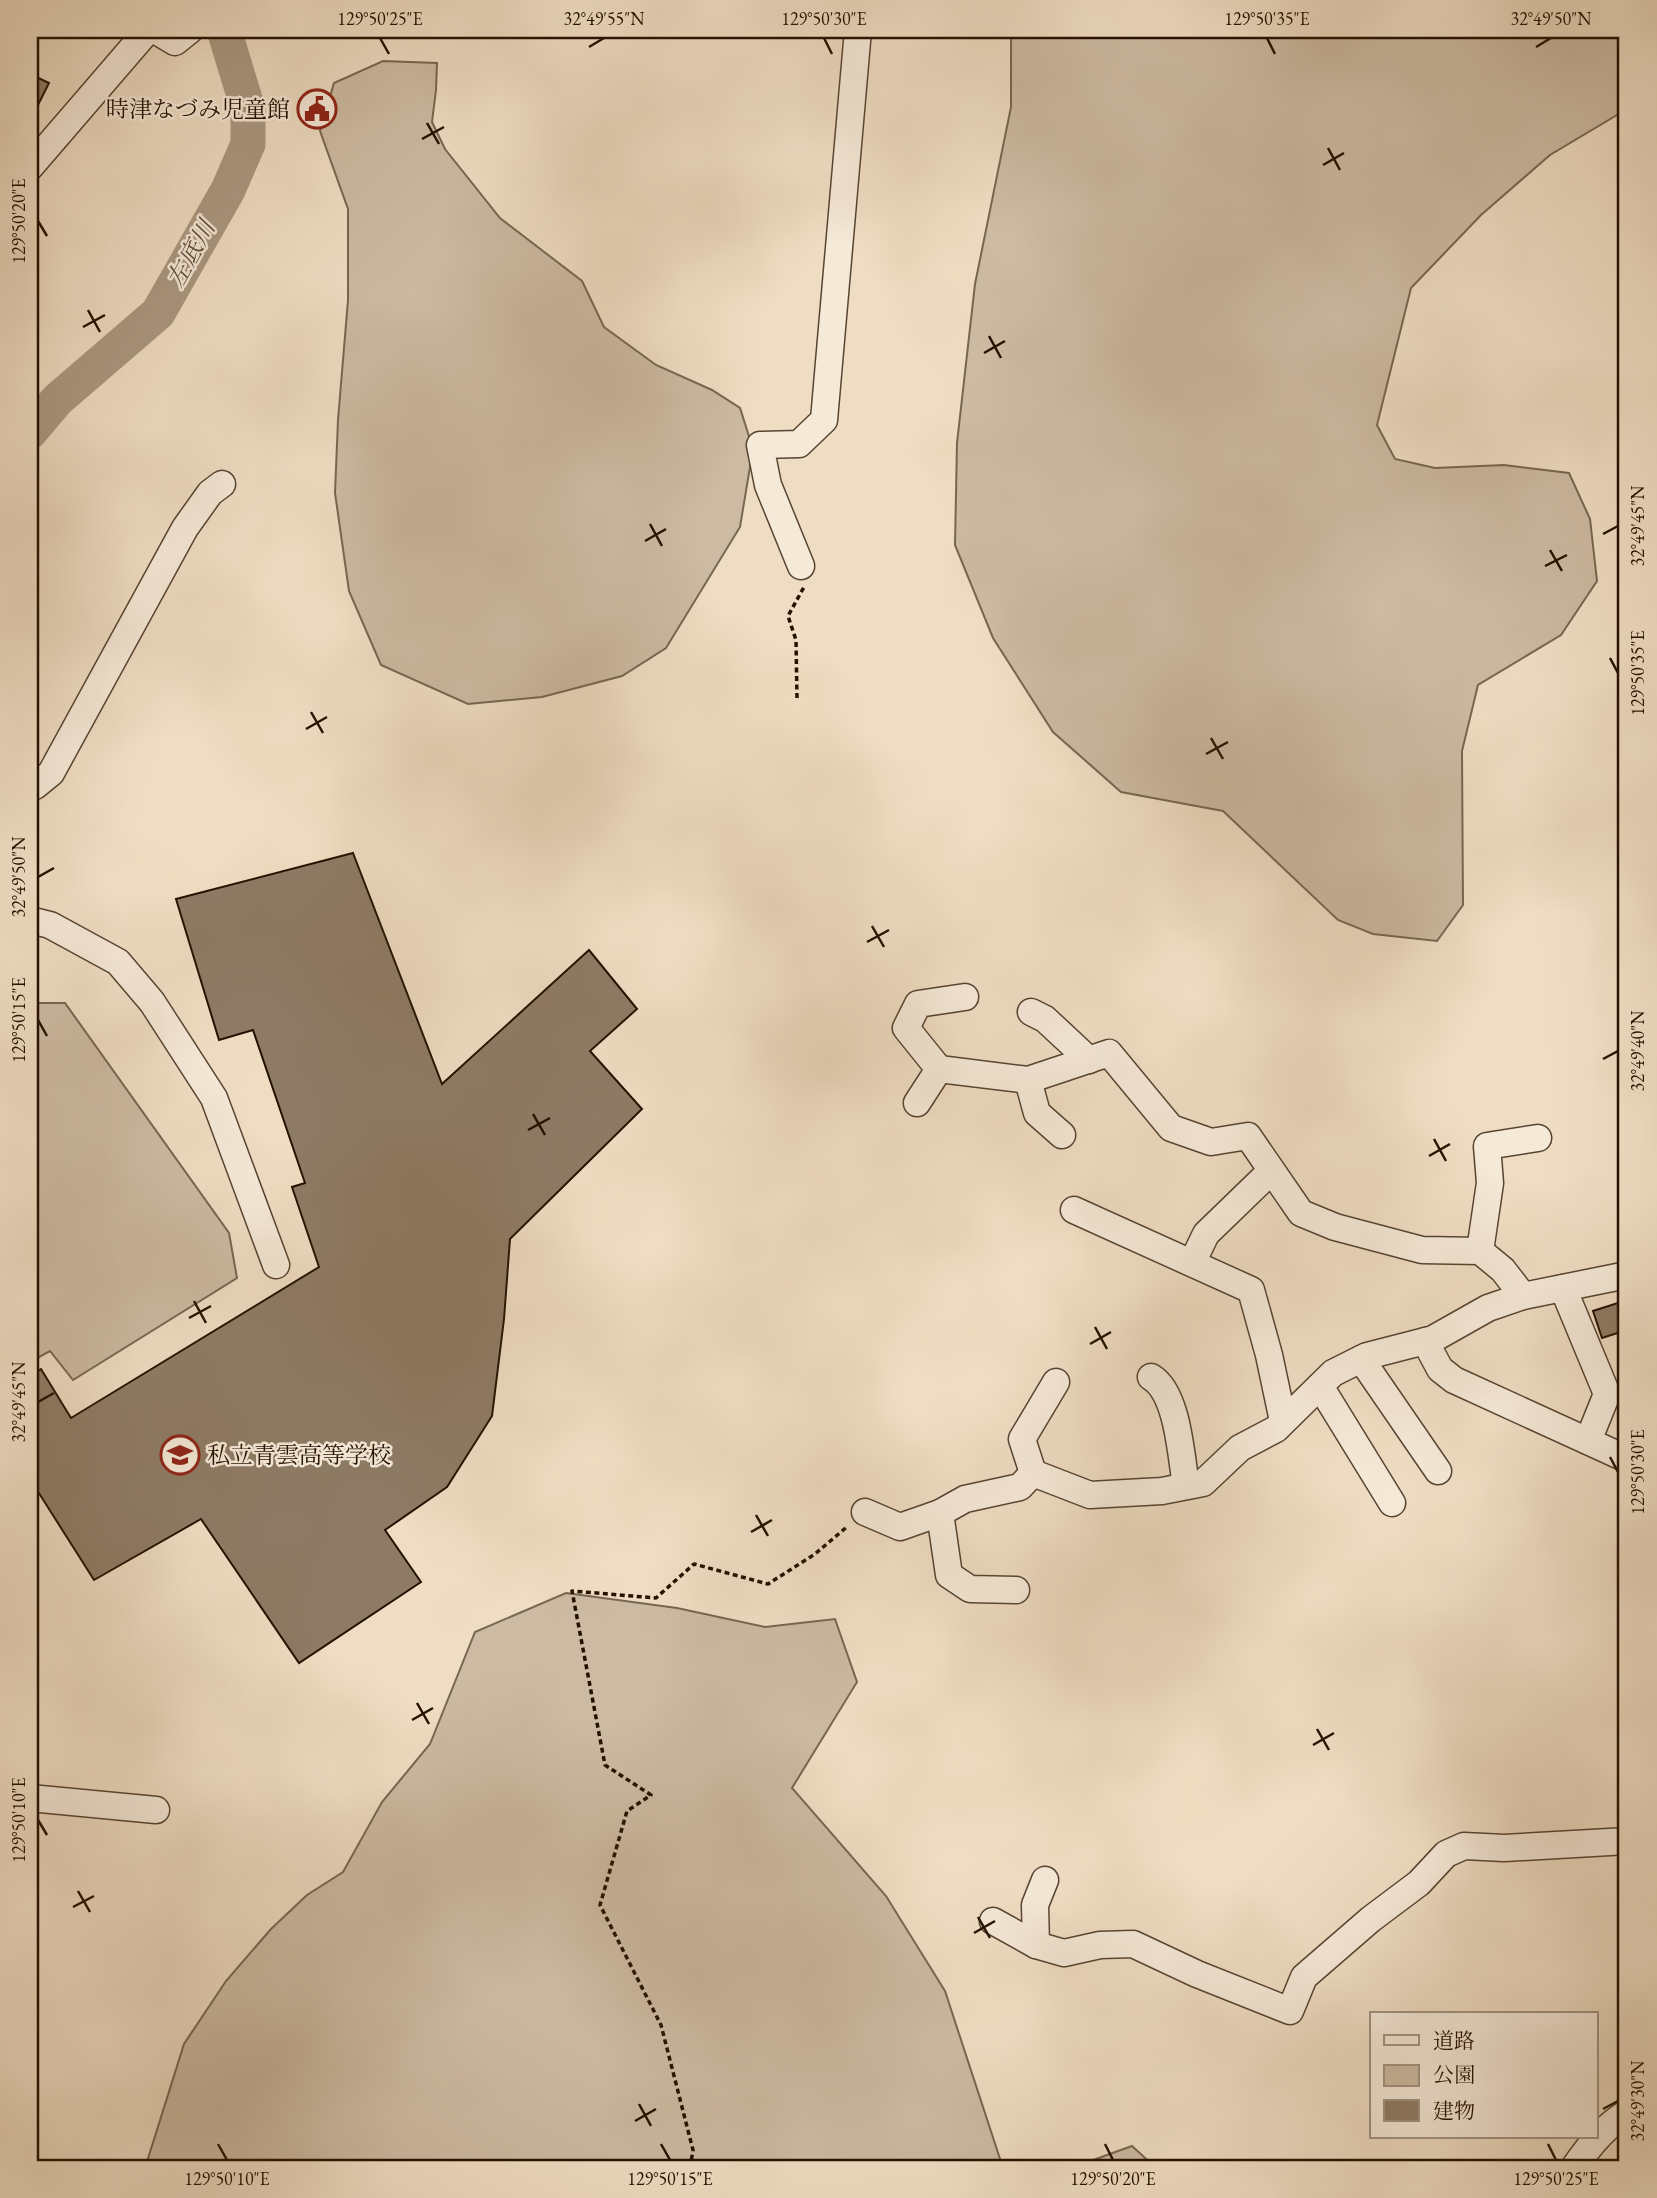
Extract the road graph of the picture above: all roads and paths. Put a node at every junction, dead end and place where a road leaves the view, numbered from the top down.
1 (148, 30) edge
2 (155, 30) edge
3 (190, 30) edge
4 (858, 30) edge
5 (30, 167) edge
6 (222, 484) dead end
7 (801, 566) joint
8 (797, 698) dead end
9 (30, 787) edge
10 (30, 920) edge
11 (965, 997) dead end
12 (1031, 1012) dead end
13 (1089, 1060) junction
14 (939, 1069) junction
15 (1028, 1080) junction
16 (917, 1103) dead end
17 (1062, 1135) dead end
18 (1538, 1138) dead end
19 (1270, 1172) junction
20 (1074, 1210) dead end
21 (1480, 1251) junction
22 (1192, 1263) junction
23 (276, 1265) dead end
24 (1627, 1275) edge
25 (1563, 1288) junction
26 (1523, 1296) junction
27 (1425, 1341) junction
28 (1362, 1359) junction
29 (1151, 1377) dead end
30 (1056, 1382) dead end
31 (1320, 1386) junction
32 (1283, 1421) junction
33 (1588, 1441) junction
34 (1627, 1459) edge
35 (1438, 1471) dead end
36 (1033, 1473) junction
37 (1186, 1486) junction
38 (1392, 1503) dead end
39 (865, 1511) joint
40 (940, 1513) junction
41 (1016, 1590) dead end
42 (30, 1798) edge
43 (156, 1810) dead end
44 (1627, 1841) edge
45 (1045, 1880) dead end
46 (993, 1921) dead end
47 (1037, 1945) junction
48 (1627, 2113) edge
49 (1598, 2138) edge
50 (1598, 2138) edge
51 (690, 2168) edge
52 (1574, 2168) edge

1 - 5 street
2 - 3 street
4 - 7 street
6 - 9 street
7 - 8 path
10 - 23 street
11 - 14 street
12 - 13 street
13 - 15 street
13 - 19 street
14 - 15 street
14 - 16 street
15 - 17 street
18 - 21 street
19 - 21 street
19 - 22 street
20 - 22 street
21 - 26 street
22 - 32 street
24 - 25 street
25 - 26 street
25 - 33 street
26 - 27 street
27 - 28 street
27 - 33 street
28 - 31 street
28 - 35 street
29 - 37 street
30 - 36 street
31 - 32 street
31 - 38 street
32 - 37 street
33 - 34 street
36 - 37 street
36 - 40 street
39 - 40 street
39 - 51 path
40 - 41 street
42 - 43 street
44 - 47 street
45 - 47 street
46 - 47 street
48 - 50 street
49 - 52 street

